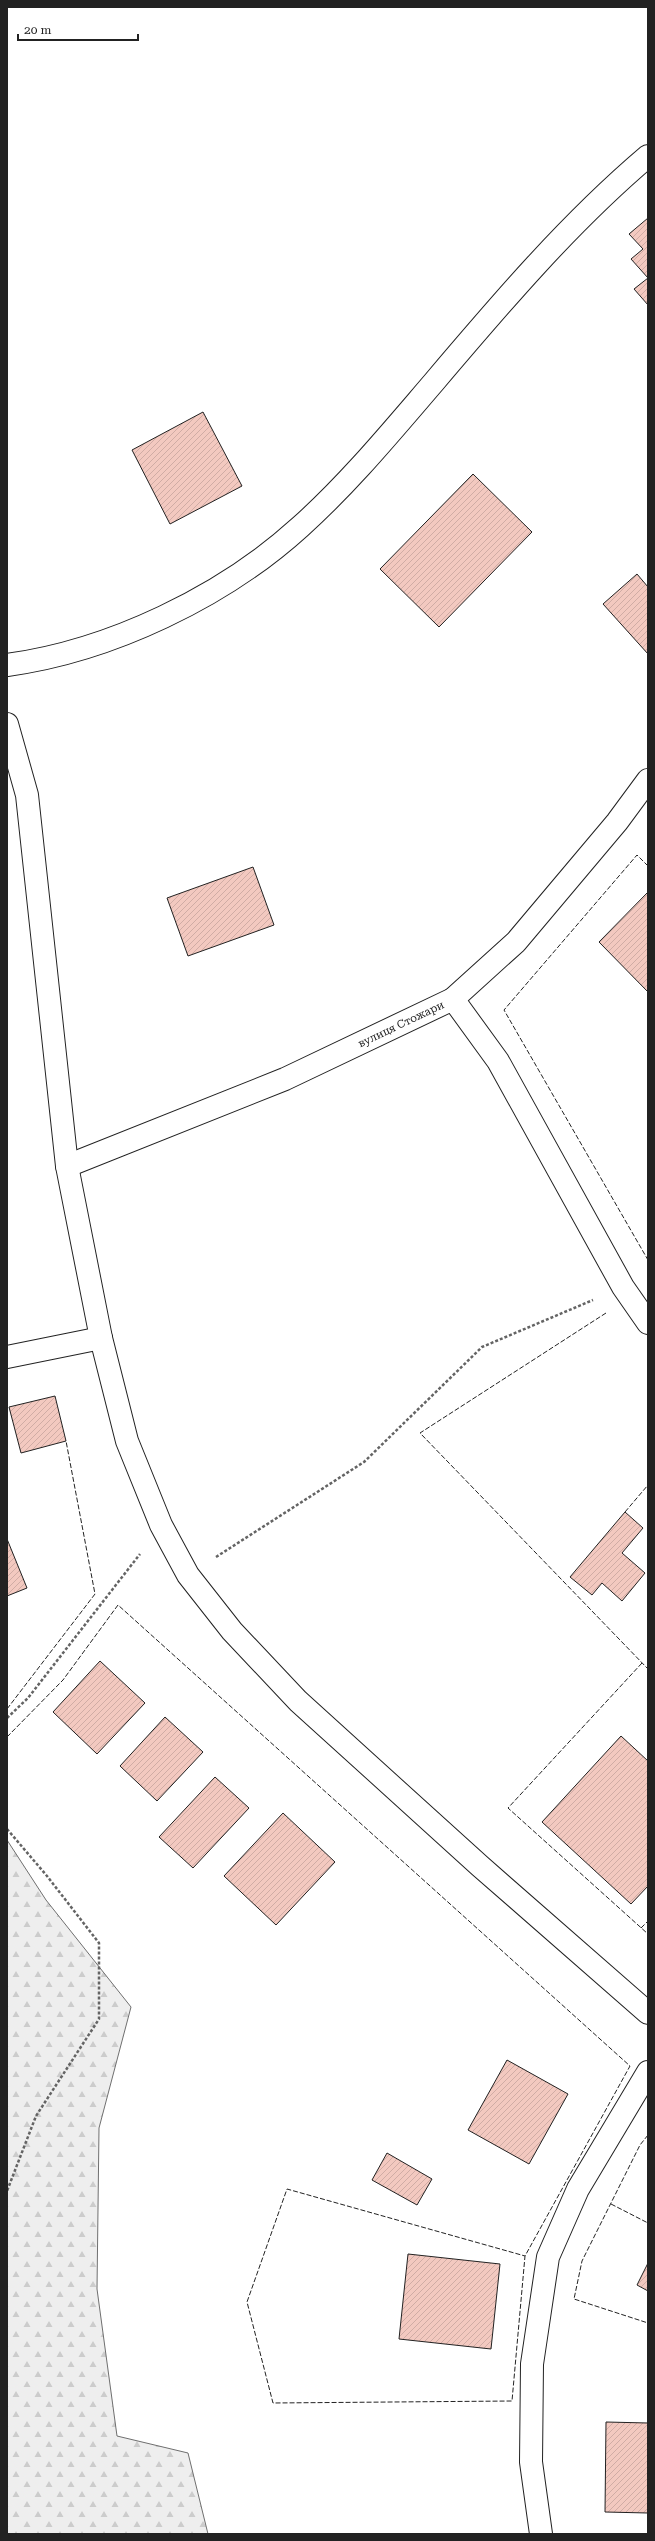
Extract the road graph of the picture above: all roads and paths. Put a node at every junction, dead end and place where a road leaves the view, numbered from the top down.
1 (648, 156) edge
2 (7, 665) edge
3 (7, 724) edge
4 (648, 780) edge
5 (452, 999) junction
6 (67, 1166) junction
7 (623, 1287) junction
8 (648, 1323) edge
9 (101, 1338) junction
10 (7, 1357) edge
11 (161, 1525) junction
12 (188, 1575) junction
13 (7, 1718) edge
14 (7, 1829) edge
15 (648, 2013) edge
16 (648, 2072) edge
17 (7, 2190) edge
18 (540, 2534) edge

1 - 2 street
3 - 6 street
4 - 5 street
5 - 6 street, вулиця Стожари
5 - 7 street, вулиця Стожари
6 - 9 street
7 - 8 street, вулиця Стожари
7 - 12 path
9 - 10 street
9 - 11 street
11 - 12 street
11 - 13 path
12 - 15 street
14 - 17 path
16 - 18 street

